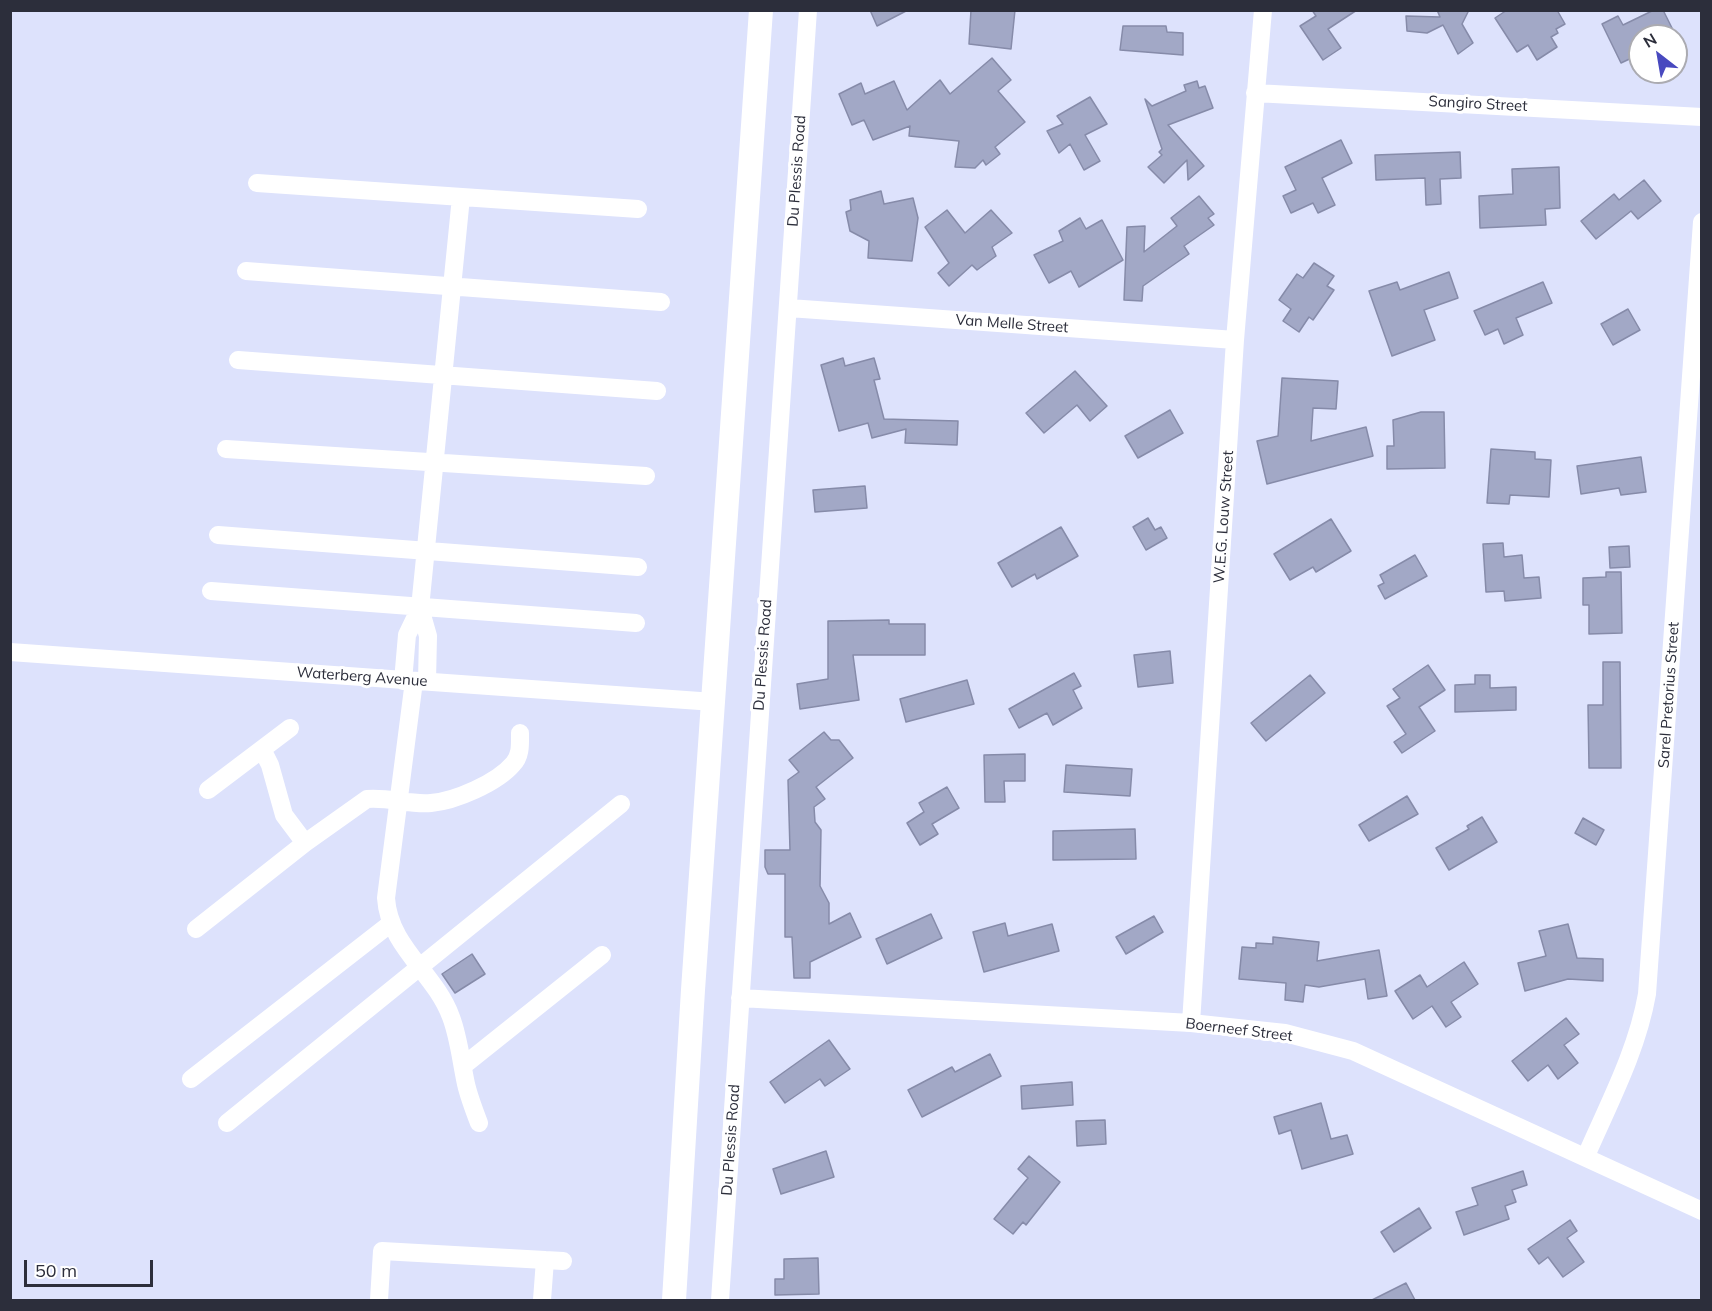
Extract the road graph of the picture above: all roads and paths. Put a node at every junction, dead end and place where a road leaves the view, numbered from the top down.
1 (761, 10) edge
2 (808, 10) edge
3 (1263, 10) edge
4 (1255, 93) junction
5 (1701, 117) edge
6 (257, 183) dead end
7 (461, 197) junction
8 (638, 210) dead end
9 (1701, 222) edge
10 (246, 271) dead end
11 (453, 286) junction
12 (661, 302) dead end
13 (789, 308) junction
14 (1235, 339) junction
15 (238, 360) dead end
16 (444, 376) junction
17 (657, 391) dead end
18 (226, 449) dead end
19 (435, 462) junction
20 (646, 476) dead end
21 (218, 535) dead end
22 (426, 550) junction
23 (638, 567) dead end
24 (211, 591) dead end
25 (420, 608) junction
26 (636, 623) dead end
27 (10, 652) edge
28 (415, 681) junction
29 (714, 702) junction
30 (290, 728) dead end
31 (520, 733) dead end
32 (262, 749) junction
33 (208, 790) dead end
34 (399, 800) junction
35 (621, 804) dead end
36 (305, 843) junction
37 (390, 924) junction
38 (196, 929) dead end
39 (602, 955) dead end
40 (421, 968) junction
41 (740, 998) junction
42 (1191, 1023) junction
43 (463, 1066) junction
44 (191, 1079) dead end
45 (227, 1123) dead end
46 (478, 1123) dead end
47 (1586, 1156) junction
48 (1701, 1211) edge
49 (379, 1300) edge
50 (542, 1300) edge
51 (674, 1300) edge
52 (720, 1300) edge

1 - 29 street
2 - 13 street, Du Plessis Road
3 - 4 street, W.E.G. Louw Street
4 - 5 street, Sangiro Street
4 - 14 street, W.E.G. Louw Street
6 - 7 street
7 - 8 street
7 - 11 street
9 - 47 street, Sarel Pretorius Street
10 - 11 street
11 - 12 street
11 - 16 street
13 - 14 street, Van Melle Street
13 - 41 street, Du Plessis Road
14 - 42 street, W.E.G. Louw Street
15 - 16 street
16 - 17 street
16 - 19 street
18 - 19 street
19 - 20 street
19 - 22 street
21 - 22 street
22 - 23 street
22 - 25 street
24 - 25 street
25 - 26 street
25 - 28 street
27 - 28 street, Waterberg Avenue
28 - 29 street, Waterberg Avenue
28 - 34 street
29 - 51 street
30 - 32 street
31 - 34 street
32 - 33 street
32 - 36 street
34 - 36 street
34 - 37 street
35 - 40 street
36 - 38 street
37 - 40 street
37 - 44 street
39 - 43 street
40 - 43 street
40 - 45 street
41 - 42 street, Boerneef Street
41 - 52 street, Du Plessis Road
42 - 47 street, Boerneef Street
43 - 46 street
47 - 48 street, Boerneef Street
49 - 50 street

